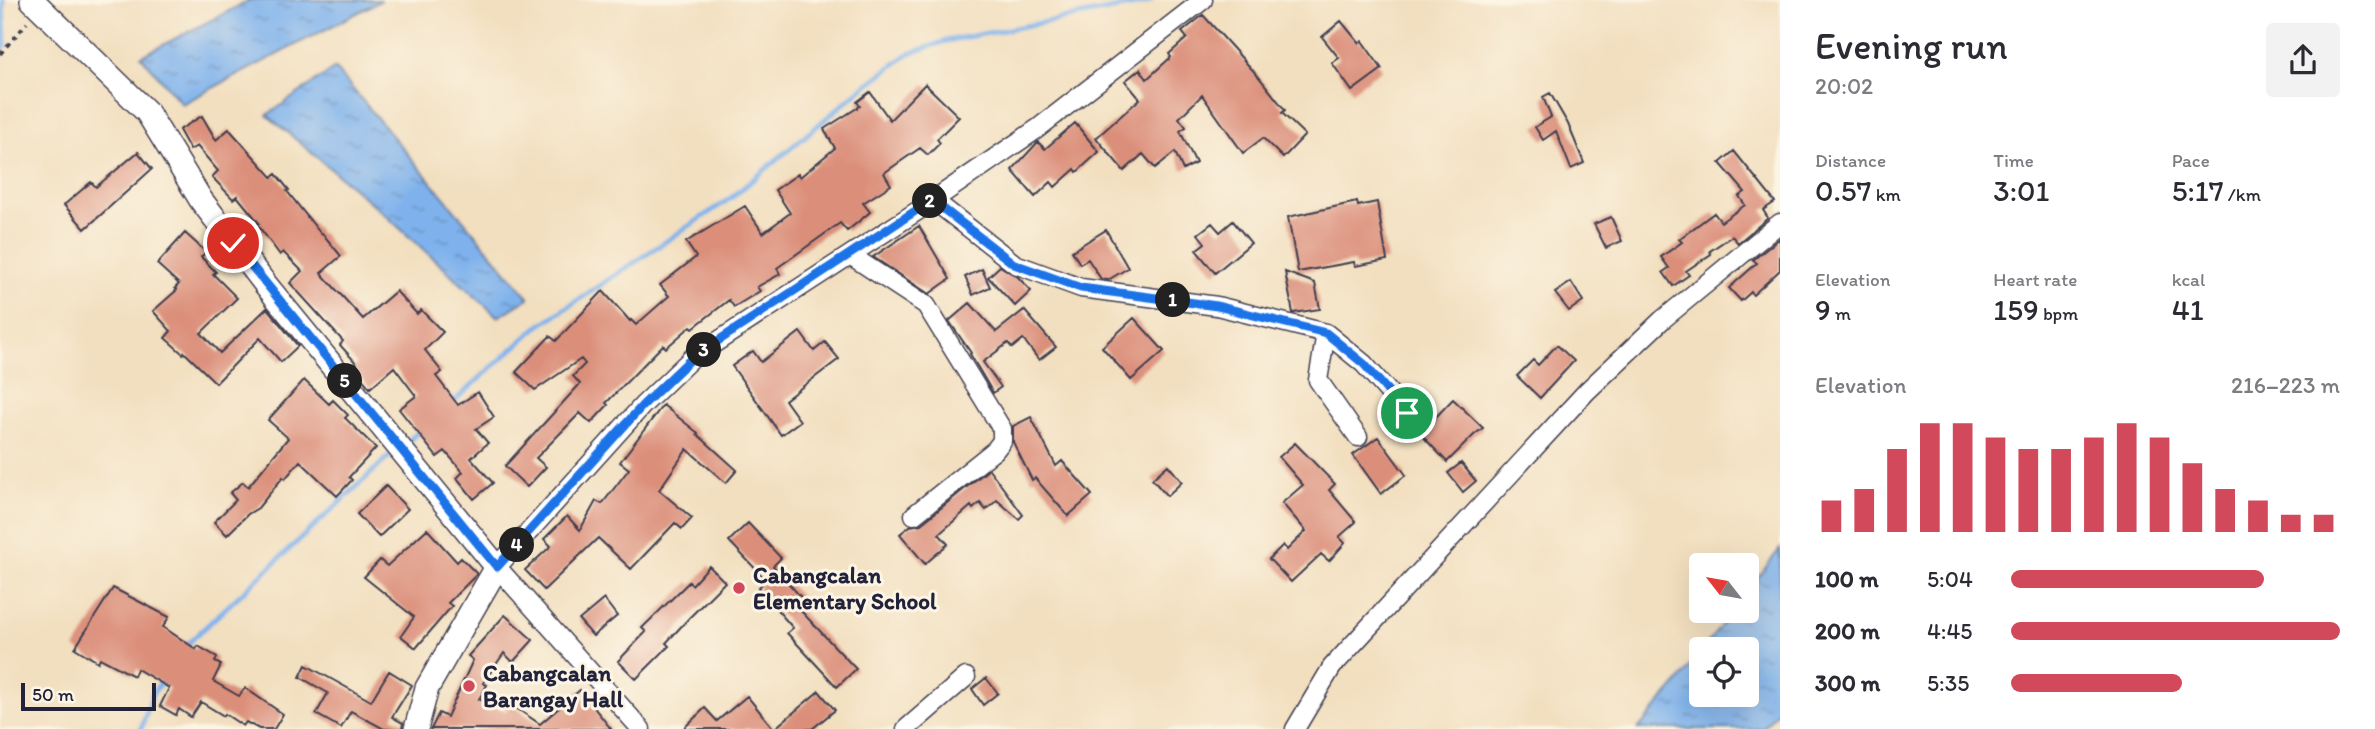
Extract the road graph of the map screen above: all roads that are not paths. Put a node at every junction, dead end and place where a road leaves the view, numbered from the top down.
1 (1203, 0) edge
2 (36, 4) edge
3 (932, 200) junction
4 (1780, 223) edge
5 (850, 255) junction
6 (1326, 333) junction
7 (1407, 413) dead end
8 (1358, 437) dead end
9 (914, 515) dead end
10 (497, 567) junction
11 (967, 677) dead end
12 (416, 729) edge
13 (641, 729) edge
14 (906, 729) edge
15 (1295, 729) edge

1 - 3 street
2 - 10 street
3 - 5 street
3 - 6 street
4 - 15 street
5 - 9 street
5 - 10 street
6 - 7 street
6 - 8 street
10 - 12 street
10 - 13 street
11 - 14 street

